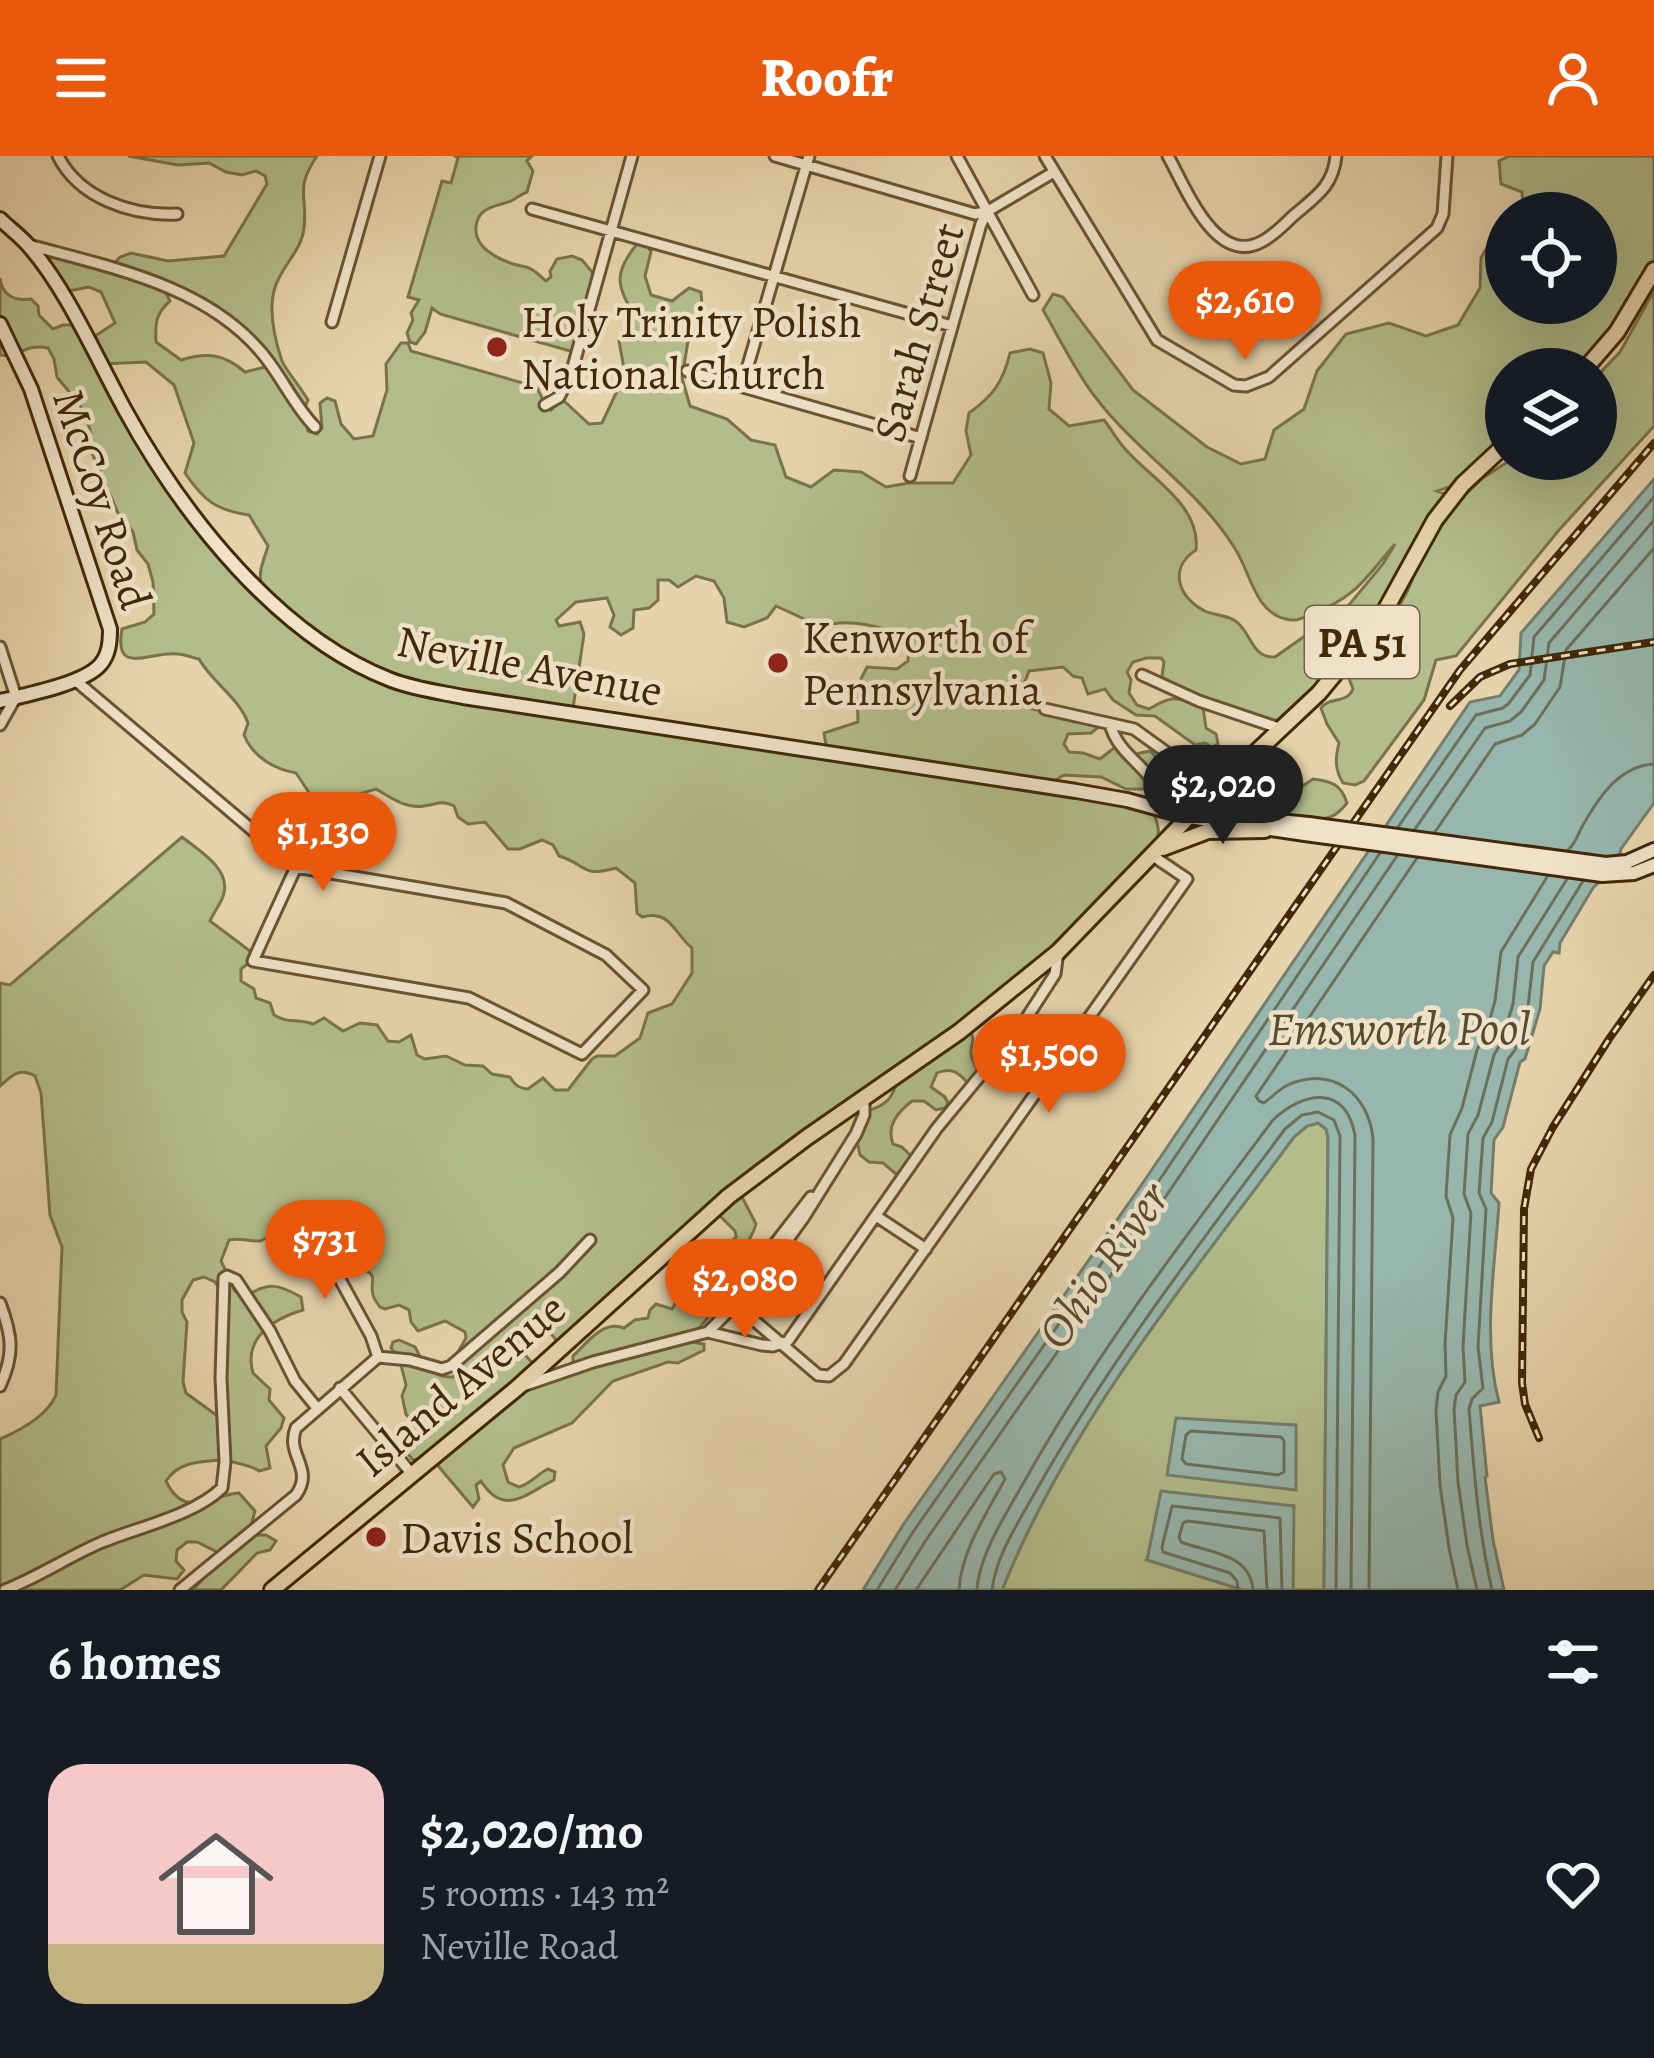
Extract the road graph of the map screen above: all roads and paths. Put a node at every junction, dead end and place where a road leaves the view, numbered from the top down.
1 (58, 156) edge
2 (380, 156) edge
3 (632, 156) edge
4 (775, 156) edge
5 (957, 156) edge
6 (1046, 156) edge
7 (1168, 156) edge
8 (1336, 156) edge
9 (1447, 156) edge
10 (808, 161) edge
11 (1054, 172) junction
12 (532, 209) dead end
13 (988, 211) junction
14 (177, 214) dead end
15 (0, 220) edge
16 (610, 230) junction
17 (28, 245) junction
18 (1654, 270) edge
19 (774, 276) junction
20 (1033, 295) dead end
21 (332, 322) dead end
22 (0, 324) edge
23 (952, 326) junction
24 (1603, 348) edge
25 (687, 370) dead end
26 (742, 386) junction
27 (545, 405) dead end
28 (315, 427) dead end
29 (920, 438) junction
30 (1485, 464) edge
31 (910, 476) dead end
32 (0, 646) edge
33 (1142, 675) dead end
34 (75, 680) junction
35 (16, 697) junction
36 (0, 701) edge
37 (1045, 709) dead end
38 (1110, 724) junction
39 (0, 725) edge
40 (1282, 730) junction
41 (1237, 769) junction
42 (1202, 778) dead end
43 (1161, 809) junction
44 (1190, 817) junction
45 (318, 820) dead end
46 (1262, 824) junction
47 (1654, 850) edge
48 (1156, 853) junction
49 (1654, 865) edge
50 (296, 867) junction
51 (1604, 870) junction
52 (1058, 952) junction
53 (864, 1098) junction
54 (823, 1185) junction
55 (876, 1216) junction
56 (313, 1230) dead end
57 (590, 1240) dead end
58 (926, 1250) junction
59 (753, 1272) dead end
60 (0, 1303) edge
61 (735, 1304) junction
62 (709, 1332) junction
63 (784, 1343) junction
64 (378, 1357) junction
65 (0, 1386) edge
66 (340, 1388) junction
67 (518, 1388) junction
68 (317, 1408) junction
69 (411, 1473) junction
70 (5, 1590) edge
71 (180, 1590) edge
72 (272, 1590) edge

1 - 14 street
2 - 21 street
3 - 16 street
4 - 10 street
5 - 13 street
6 - 11 street
7 - 8 street
9 - 11 street
10 - 13 street
10 - 19 street
11 - 13 street, Sarah Street
12 - 16 street
13 - 20 street
13 - 23 street, Sarah Street
15 - 17 street, Neville Avenue
16 - 19 street
16 - 27 street
17 - 28 street
17 - 43 street, Neville Avenue
18 - 24 main road
19 - 23 street
19 - 26 street
22 - 34 street, McCoy Road
23 - 29 street, Sarah Street
25 - 26 street
26 - 29 street
29 - 31 street, Sarah Street
30 - 40 main road, PA 51
32 - 35 street
33 - 40 street
34 - 35 street
34 - 50 street
35 - 36 street
35 - 39 street
37 - 38 street
38 - 42 street
38 - 43 street
40 - 41 main road, PA 51
41 - 44 main road, PA 51
41 - 46 main road
43 - 44 street, Neville Avenue
44 - 46 street, Neville Avenue
44 - 48 main road, Island Avenue / PA 51
45 - 50 street
46 - 48 main road
46 - 51 street, Neville Avenue, bridge
47 - 51 street
48 - 52 main road, Island Avenue / PA 51
48 - 58 street
49 - 51 street
50 - 50 street
52 - 53 main road, Island Avenue / PA 51
52 - 55 street
53 - 54 street
53 - 67 main road, Island Avenue / PA 51
54 - 59 street
54 - 61 street
55 - 58 street
55 - 63 street
56 - 64 street
57 - 64 street
58 - 63 street
60 - 65 street
61 - 62 street
61 - 63 street
62 - 63 street
62 - 67 street
64 - 66 street
66 - 68 street
66 - 69 street
67 - 69 main road, Island Avenue / PA 51
68 - 70 street
68 - 71 street
69 - 72 main road, Island Avenue / PA 51

